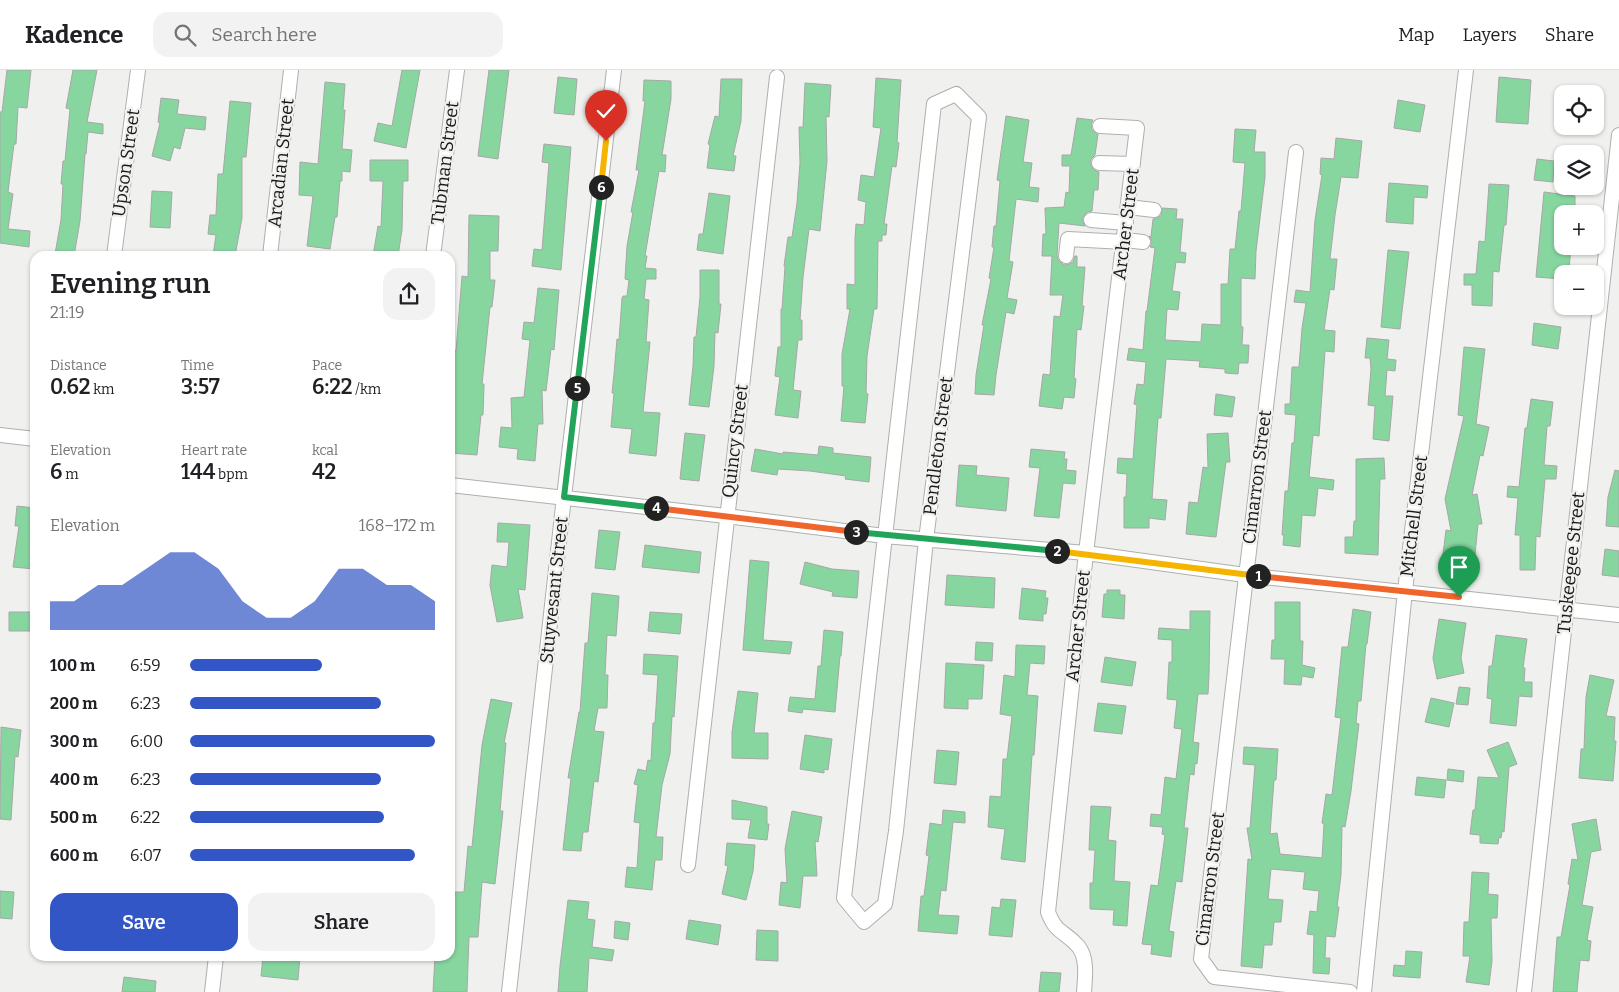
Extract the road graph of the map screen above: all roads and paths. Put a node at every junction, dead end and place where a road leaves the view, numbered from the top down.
1 (138, 70) edge
2 (291, 70) edge
3 (457, 70) edge
4 (614, 70) edge
5 (1466, 70) edge
6 (777, 77) dead end
7 (1100, 126) dead end
8 (1619, 135) edge
9 (1296, 152) dead end
10 (1099, 163) dead end
11 (1133, 164) junction
12 (1128, 207) junction
13 (1154, 210) dead end
14 (1091, 220) dead end
15 (1126, 223) junction
16 (1124, 241) junction
17 (1143, 242) dead end
18 (115, 251) edge
19 (271, 251) edge
20 (434, 251) edge
21 (1066, 256) dead end
22 (0, 436) edge
23 (30, 439) edge
24 (455, 486) edge
25 (564, 497) junction
26 (726, 516) junction
27 (884, 536) junction
28 (926, 540) junction
29 (1086, 553) junction
30 (1245, 575) junction
31 (1405, 591) junction
32 (1565, 609) junction
33 (1619, 615) edge
34 (688, 865) dead end
35 (215, 961) edge
36 (212, 992) edge
37 (509, 992) edge
38 (1084, 992) edge
39 (1350, 992) edge
40 (1364, 992) edge
41 (1524, 992) edge

1 - 18 street, Upson Street
2 - 19 street, Arcadian Street
3 - 20 street, Tubman Street
4 - 25 street, Stuyvesant Street
5 - 31 street, Mitchell Street
6 - 26 street, Quincy Street
7 - 11 street, Archer Street
8 - 32 street, Tuskeegee Street
9 - 30 street, Cimarron Street
10 - 11 street
11 - 12 street, Archer Street
12 - 13 street
12 - 15 street, Archer Street
14 - 15 street
15 - 16 street, Archer Street
16 - 17 street
16 - 21 street
16 - 29 street, Archer Street
22 - 23 street
24 - 25 street
25 - 26 street
25 - 37 street, Stuyvesant Street
26 - 27 street
26 - 34 street, Quincy Street
27 - 28 street
27 - 28 street, Pendleton Street
27 - 28 street, Pendleton Street
28 - 29 street
29 - 30 street
29 - 38 street, Archer Street
30 - 31 street
30 - 39 street, Cimarron Street
31 - 32 street
31 - 40 street, Mitchell Street
32 - 33 street
32 - 41 street, Tuskeegee Street
35 - 36 street

